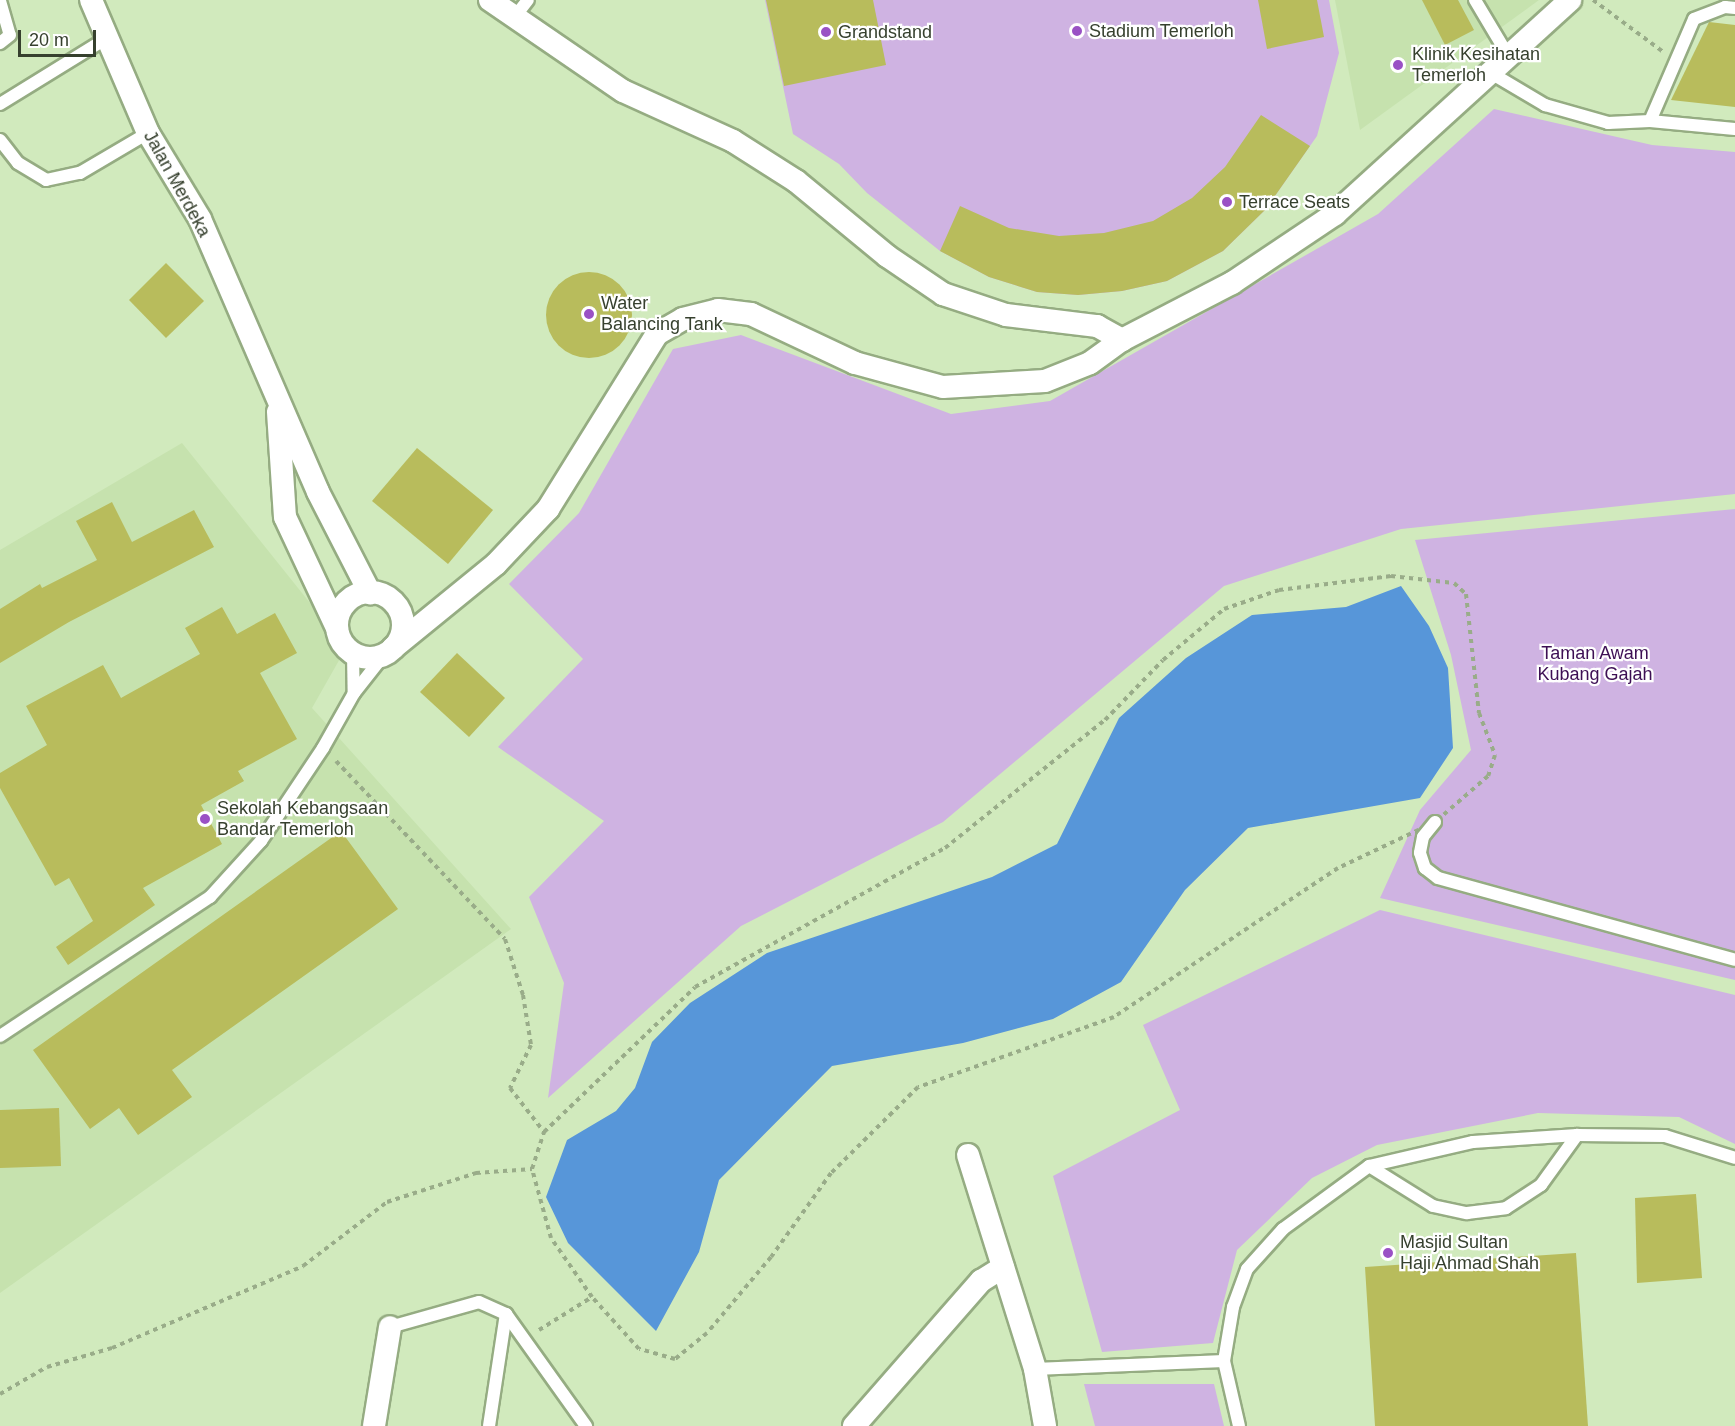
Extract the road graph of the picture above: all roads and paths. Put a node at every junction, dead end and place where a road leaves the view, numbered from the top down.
1 (91, 0) edge
2 (490, 0) edge
3 (528, 0) edge
4 (1475, 0) edge
5 (1570, 0) edge
6 (1593, 0) edge
7 (0, 1) edge
8 (1725, 5) edge
9 (513, 19) junction
10 (107, 38) junction
11 (0, 43) edge
12 (1678, 56) junction
13 (1509, 57) junction
14 (1491, 73) junction
15 (0, 104) edge
16 (1650, 121) junction
17 (1735, 129) edge
18 (148, 133) junction
19 (0, 140) edge
20 (1122, 340) junction
21 (277, 401) junction
22 (370, 593) junction
23 (448, 601) junction
24 (398, 608) junction
25 (337, 628) junction
26 (389, 651) junction
27 (353, 654) junction
28 (354, 693) junction
29 (324, 748) junction
30 (1435, 822) junction
31 (1735, 960) edge
32 (0, 1036) edge
33 (544, 1132) junction
34 (1577, 1135) junction
35 (968, 1155) dead end
36 (1735, 1158) edge
37 (1369, 1166) junction
38 (532, 1169) junction
39 (1003, 1267) junction
40 (592, 1297) junction
41 (506, 1314) junction
42 (390, 1327) joint
43 (522, 1340) junction
44 (1224, 1361) junction
45 (1035, 1370) junction
46 (0, 1394) edge
47 (374, 1426) edge
48 (489, 1426) edge
49 (586, 1426) edge
50 (854, 1426) edge
51 (1046, 1426) edge
52 (1239, 1426) edge

1 - 10 street, Jalan Merdeka
2 - 9 street
3 - 9 lane
4 - 13 lane
5 - 13 street
6 - 12 path
7 - 11 lane
8 - 12 lane
9 - 20 street
10 - 15 lane
10 - 18 street, Jalan Merdeka
12 - 16 lane
13 - 14 street
14 - 16 lane
14 - 20 street
16 - 17 lane
18 - 19 lane
18 - 21 street, Jalan Merdeka
20 - 23 street
21 - 22 street, Jalan Merdeka
21 - 25 street, Jalan Merdeka
22 - 24 street
22 - 25 street
23 - 24 street
23 - 26 street
24 - 26 street
25 - 27 street
26 - 27 street
26 - 28 lane
27 - 28 lane
28 - 29 lane
29 - 32 lane
29 - 33 path
30 - 31 lane
30 - 33 path
30 - 40 path
33 - 38 path
34 - 36 lane
34 - 37 lane
34 - 37 lane
35 - 39 street
37 - 44 lane
38 - 40 path
38 - 46 path
39 - 45 street
39 - 50 street
40 - 43 path
41 - 42 lane
41 - 43 lane
41 - 48 lane
42 - 47 street
43 - 49 lane
44 - 45 lane
44 - 52 lane
45 - 51 street

